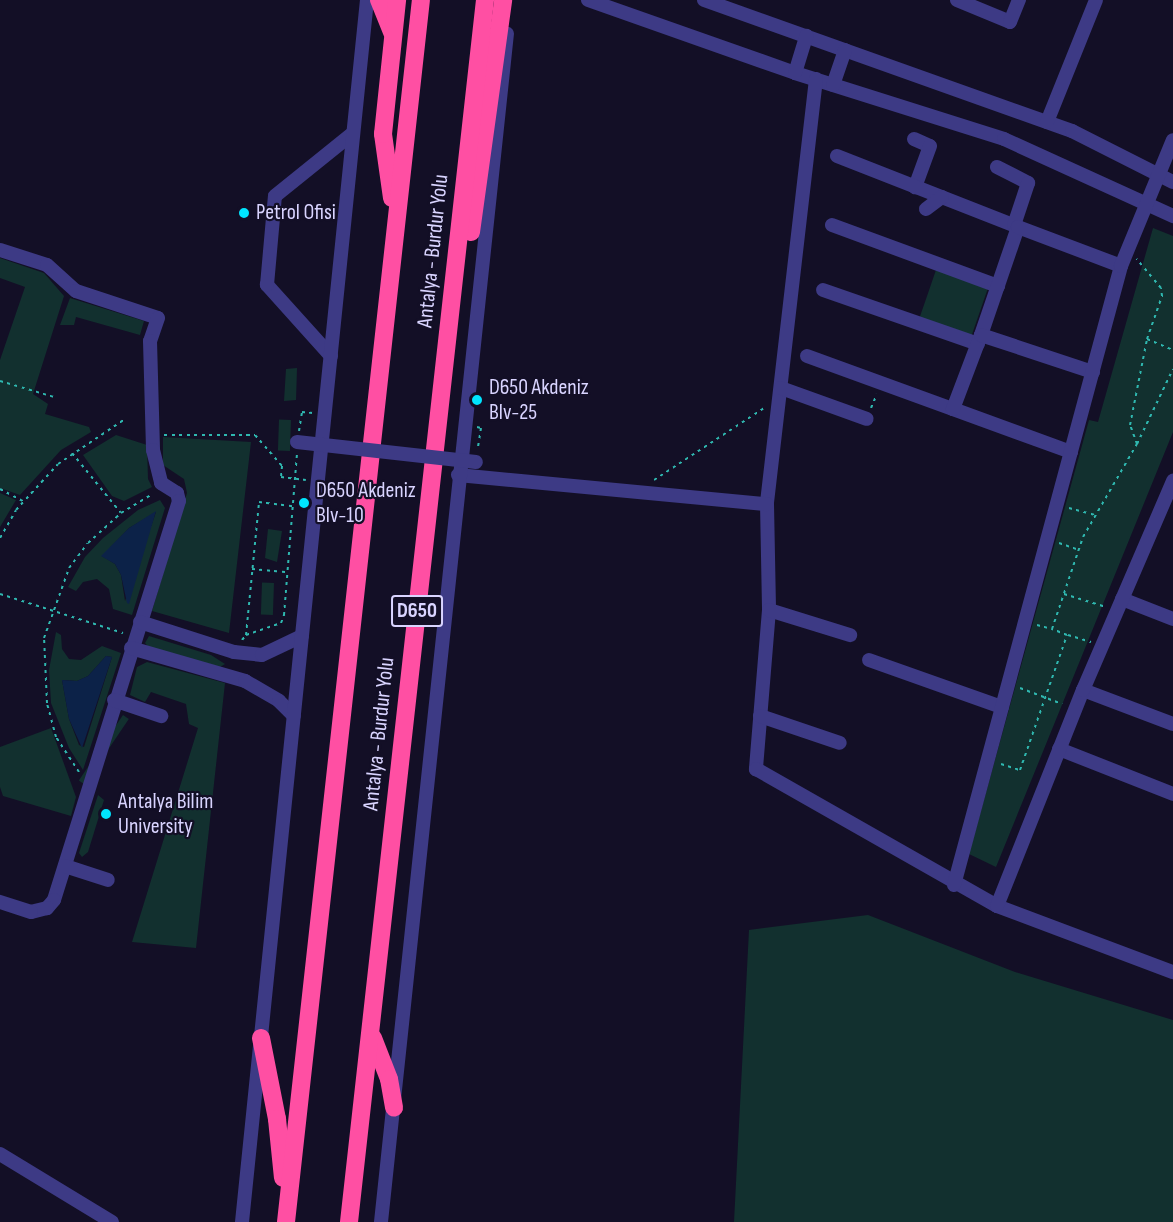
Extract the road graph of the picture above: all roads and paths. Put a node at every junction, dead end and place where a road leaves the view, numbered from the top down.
1 (367, 0) edge
2 (379, 0) edge
3 (397, 0) edge
4 (421, 0) edge
5 (484, 0) edge
6 (503, 0) edge
7 (511, 0) edge
8 (588, 0) edge
9 (704, 0) edge
10 (957, 0) edge
11 (1019, 0) edge
12 (1096, 0) edge
13 (393, 34) junction
14 (806, 36) junction
15 (845, 50) junction
16 (795, 73) junction
17 (816, 80) junction
18 (833, 85) junction
19 (1047, 122) junction
20 (354, 133) junction
21 (914, 139) dead end
22 (1173, 140) edge
23 (837, 156) dead end
24 (996, 167) dead end
25 (1157, 174) junction
26 (1173, 182) edge
27 (915, 187) junction
28 (942, 197) junction
29 (1145, 201) junction
30 (926, 209) dead end
31 (1173, 216) edge
32 (396, 225) junction
33 (832, 225) dead end
34 (1016, 226) junction
35 (1128, 247) junction
36 (0, 250) edge
37 (1121, 266) junction
38 (998, 286) junction
39 (823, 290) dead end
40 (979, 339) junction
41 (1147, 339) junction
42 (1173, 350) edge
43 (331, 356) junction
44 (807, 356) dead end
45 (1173, 369) edge
46 (1093, 372) junction
47 (0, 381) edge
48 (881, 383) junction
49 (780, 393) junction
50 (54, 397) dead end
51 (439, 407) junction
52 (953, 409) junction
53 (302, 412) dead end
54 (126, 419) dead end
55 (867, 419) joint
56 (481, 428) dead end
57 (163, 435) dead end
58 (297, 442) junction
59 (1137, 444) junction
60 (1071, 452) junction
61 (72, 453) junction
62 (476, 462) joint
63 (459, 475) junction
64 (295, 479) junction
65 (1173, 481) edge
66 (0, 489) edge
67 (636, 492) junction
68 (177, 493) junction
69 (1170, 497) edge
70 (23, 501) junction
71 (767, 504) junction
72 (1057, 505) junction
73 (293, 506) junction
74 (121, 513) junction
75 (1095, 515) junction
76 (0, 538) edge
77 (1047, 539) junction
78 (1079, 550) junction
79 (252, 569) junction
80 (288, 572) junction
81 (0, 594) edge
82 (1064, 594) junction
83 (1120, 605) junction
84 (51, 610) junction
85 (768, 610) junction
86 (1173, 619) edge
87 (140, 622) junction
88 (246, 635) junction
89 (850, 635) dead end
90 (1067, 635) junction
91 (302, 636) junction
92 (133, 642) junction
93 (1102, 646) junction
94 (234, 652) junction
95 (869, 660) dead end
96 (1008, 684) junction
97 (1083, 690) junction
98 (1046, 698) junction
99 (114, 700) junction
100 (1002, 707) junction
101 (1075, 709) junction
102 (161, 716) dead end
103 (760, 716) junction
104 (294, 717) junction
105 (1173, 724) edge
106 (840, 743) dead end
107 (1059, 749) junction
108 (988, 760) junction
109 (92, 776) junction
110 (1173, 794) edge
111 (65, 866) junction
112 (108, 880) dead end
113 (954, 885) junction
114 (0, 902) edge
115 (997, 906) junction
116 (1173, 972) edge
117 (370, 1030) junction
118 (261, 1038) junction
119 (394, 1108) junction
120 (0, 1154) edge
121 (286, 1218) edge
122 (112, 1222) edge
123 (242, 1222) edge
124 (349, 1222) edge
125 (381, 1222) edge

1 - 20 street
2 - 13 highway
3 - 13 highway
4 - 32 highway, Antalya - Burdur Yolu
5 - 51 highway, Antalya - Burdur Yolu / D650
6 - 51 highway
7 - 63 street
8 - 16 street
9 - 14 street
10 - 11 street
12 - 19 street
13 - 32 highway
14 - 15 street
14 - 16 street
15 - 18 street
15 - 19 street
16 - 17 street
17 - 18 street
17 - 49 street
18 - 29 street
19 - 25 street
20 - 43 street
20 - 43 street
21 - 27 street
22 - 25 street
23 - 27 street
24 - 34 street
25 - 26 street
25 - 29 street
27 - 28 street
28 - 30 street
28 - 34 street
29 - 31 street
29 - 35 street
32 - 121 highway, Antalya - Burdur Yolu
33 - 38 street
34 - 37 street
34 - 38 street
35 - 37 street
35 - 41 path
36 - 68 street
37 - 46 street
38 - 40 street
39 - 40 street
40 - 46 street
40 - 52 street
41 - 42 path
41 - 59 path
43 - 91 street
44 - 48 street
45 - 59 path
46 - 60 street
47 - 50 path
48 - 52 street
48 - 55 path
49 - 55 street
49 - 67 path
49 - 71 street
51 - 117 highway, Antalya - Burdur Yolu / D650
52 - 60 street
53 - 58 path
54 - 61 path
56 - 62 path
57 - 64 path
58 - 62 street, bridge
58 - 64 path
59 - 75 path
60 - 72 street
61 - 70 path
61 - 74 path
63 - 67 street
63 - 119 street
64 - 73 path
65 - 69 street
66 - 70 path
67 - 71 street
68 - 74 path
68 - 87 street
69 - 83 street
70 - 76 path
71 - 85 street
72 - 75 path
72 - 77 street
73 - 79 path
73 - 80 path
74 - 84 path
75 - 78 path
77 - 78 path
77 - 96 street
78 - 82 path
79 - 80 path
79 - 88 path
80 - 88 path
81 - 84 path
82 - 83 path
82 - 90 path
83 - 86 street
83 - 93 street
84 - 92 path
84 - 109 path
85 - 89 street
85 - 103 street
87 - 92 street
87 - 94 street
88 - 94 path
90 - 93 path
90 - 98 path
91 - 94 street
91 - 104 street
92 - 99 street
92 - 104 street
93 - 97 street
95 - 100 street
96 - 98 path
96 - 100 street
97 - 101 street
97 - 105 street
98 - 101 path
98 - 108 path
99 - 102 street
99 - 109 street
100 - 108 street
101 - 107 street
103 - 106 street
103 - 113 street
104 - 118 street
107 - 110 street
107 - 115 street
108 - 113 street
109 - 111 street
111 - 112 street
111 - 114 street
113 - 115 street
115 - 116 street
117 - 119 highway
117 - 124 highway, Antalya - Burdur Yolu / D650
118 - 121 highway
118 - 123 street
119 - 125 street
120 - 122 street

